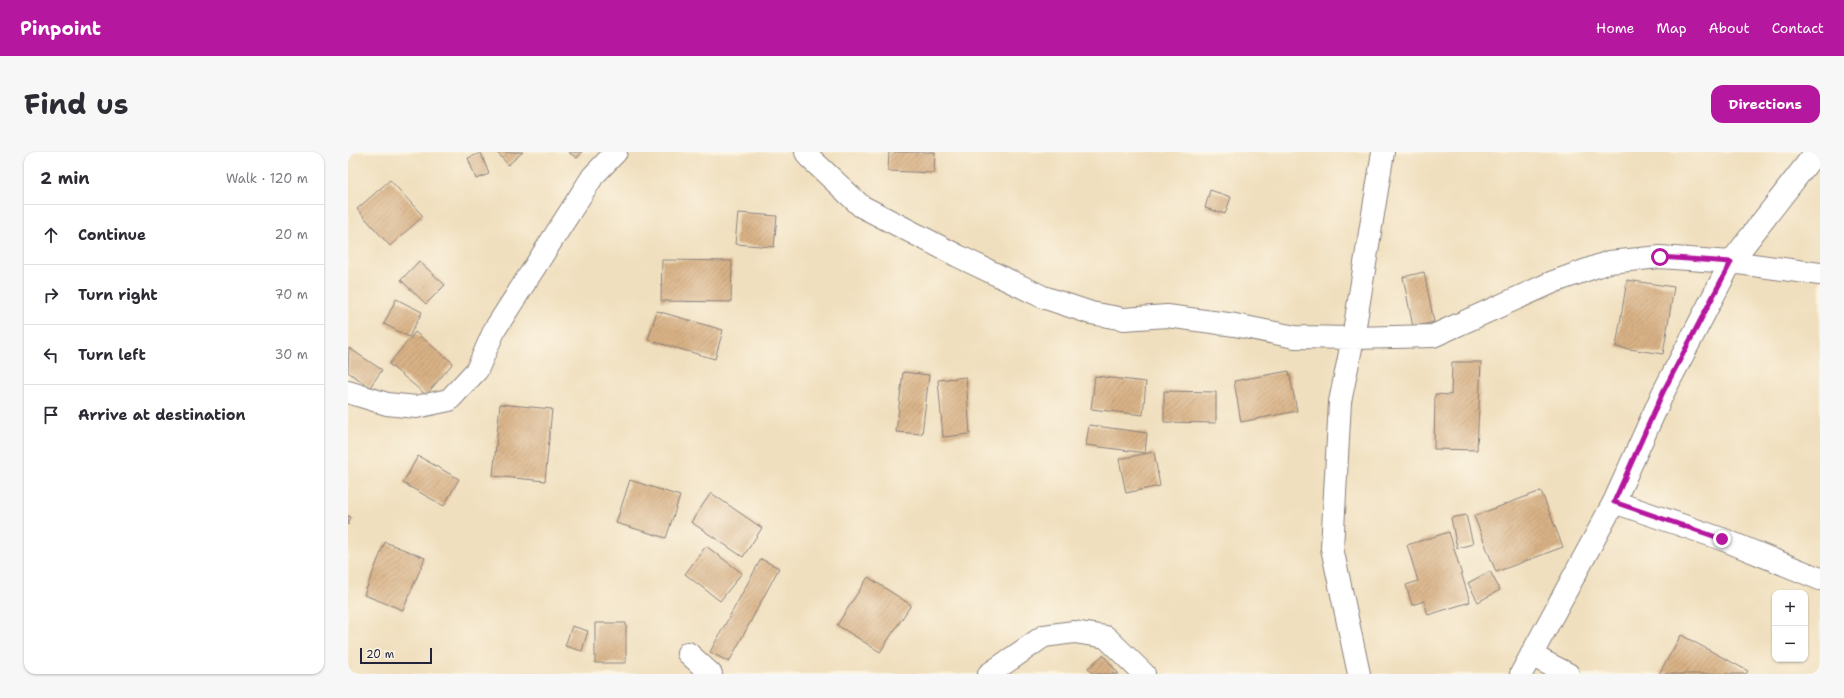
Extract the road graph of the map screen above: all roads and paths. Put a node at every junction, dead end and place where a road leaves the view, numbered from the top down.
1 (616, 152) edge
2 (806, 152) edge
3 (1383, 152) edge
4 (1816, 152) edge
5 (1731, 262) junction
6 (1820, 274) edge
7 (1353, 338) junction
8 (348, 392) edge
9 (1614, 502) junction
10 (1820, 579) edge
11 (688, 654) dead end
12 (1531, 655) junction
13 (711, 674) edge
14 (989, 674) edge
15 (1144, 674) edge
16 (1359, 674) edge
17 (1521, 674) edge
18 (1568, 674) edge

1 - 8 street
2 - 7 street
3 - 7 street
4 - 5 street
5 - 6 street
5 - 7 street
5 - 9 street
7 - 16 street
9 - 10 street
9 - 12 street
11 - 13 street
12 - 17 street
12 - 18 street
14 - 15 street

